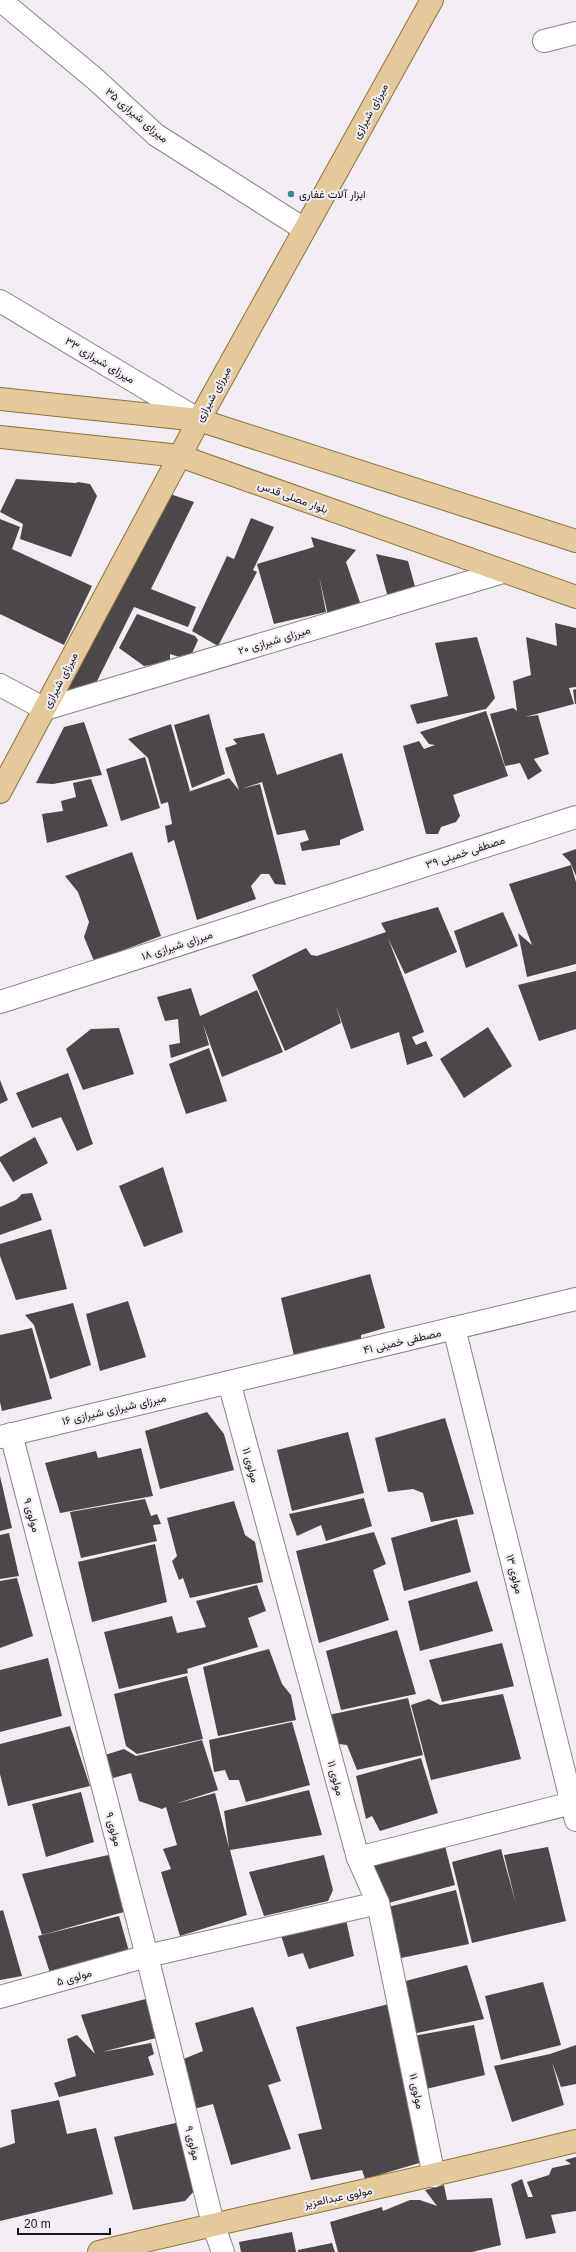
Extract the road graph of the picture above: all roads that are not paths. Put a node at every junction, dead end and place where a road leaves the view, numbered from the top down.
1 (0, 0) edge
2 (432, 0) edge
3 (576, 33) edge
4 (544, 41) dead end
5 (304, 229) junction
6 (0, 301) edge
7 (0, 399) edge
8 (199, 420) junction
9 (0, 437) edge
10 (180, 456) junction
11 (576, 541) edge
12 (504, 572) junction
13 (576, 597) edge
14 (0, 685) edge
15 (45, 709) junction
16 (0, 792) edge
17 (576, 817) edge
18 (354, 888) joint
19 (0, 1002) edge
20 (576, 1299) edge
21 (454, 1328) junction
22 (229, 1382) junction
23 (6, 1436) edge
24 (575, 1809) edge
25 (358, 1858) junction
26 (378, 1903) junction
27 (147, 1956) junction
28 (0, 1997) edge
29 (576, 2141) edge
30 (434, 2176) junction
31 (214, 2224) junction
32 (99, 2252) edge
33 (223, 2252) edge

1 - 5 street, میرزای شیرازی ۳۵
2 - 5 main road, میرزای شیرازی
3 - 4 street
5 - 8 main road, میرزای شیرازی
6 - 8 street, میرزای شیرازی ۳۳
7 - 8 main road
8 - 10 main road, میرزای شیرازی
8 - 11 main road
9 - 10 main road, بلوار مصلی قدس
10 - 12 main road, بلوار مصلی قدس
10 - 15 main road, میرزای شیرازی
12 - 13 main road, بلوار مصلی قدس
12 - 15 street, میرزای شیرازی ۲۰
14 - 15 street
15 - 16 main road, میرزای شیرازی
17 - 18 street, مصطفی خمینی ۳۹
18 - 19 street, میرزای شیرازی ۱۸
20 - 21 street, مصطفی خمینی ۴۱
21 - 22 street, مصطفی خمینی ۴۱
21 - 24 street, مولوی ۱۳
22 - 23 street, میرزای شیرازی شیرازی ۱۶
22 - 25 street, مولوی ۱۱
23 - 27 street, مولوی ۹
24 - 25 street
25 - 26 street, مولوی ۱۱
26 - 27 street, مولوی ۵
26 - 30 street, مولوی ۱۱
27 - 28 street, مولوی ۵
27 - 31 street, مولوی ۹
29 - 30 main road, مولوی عبدالعزیز
30 - 31 main road, مولوی عبدالعزیز
31 - 32 main road, مولوی عبدالعزیز
31 - 33 street, مولوی ۹

